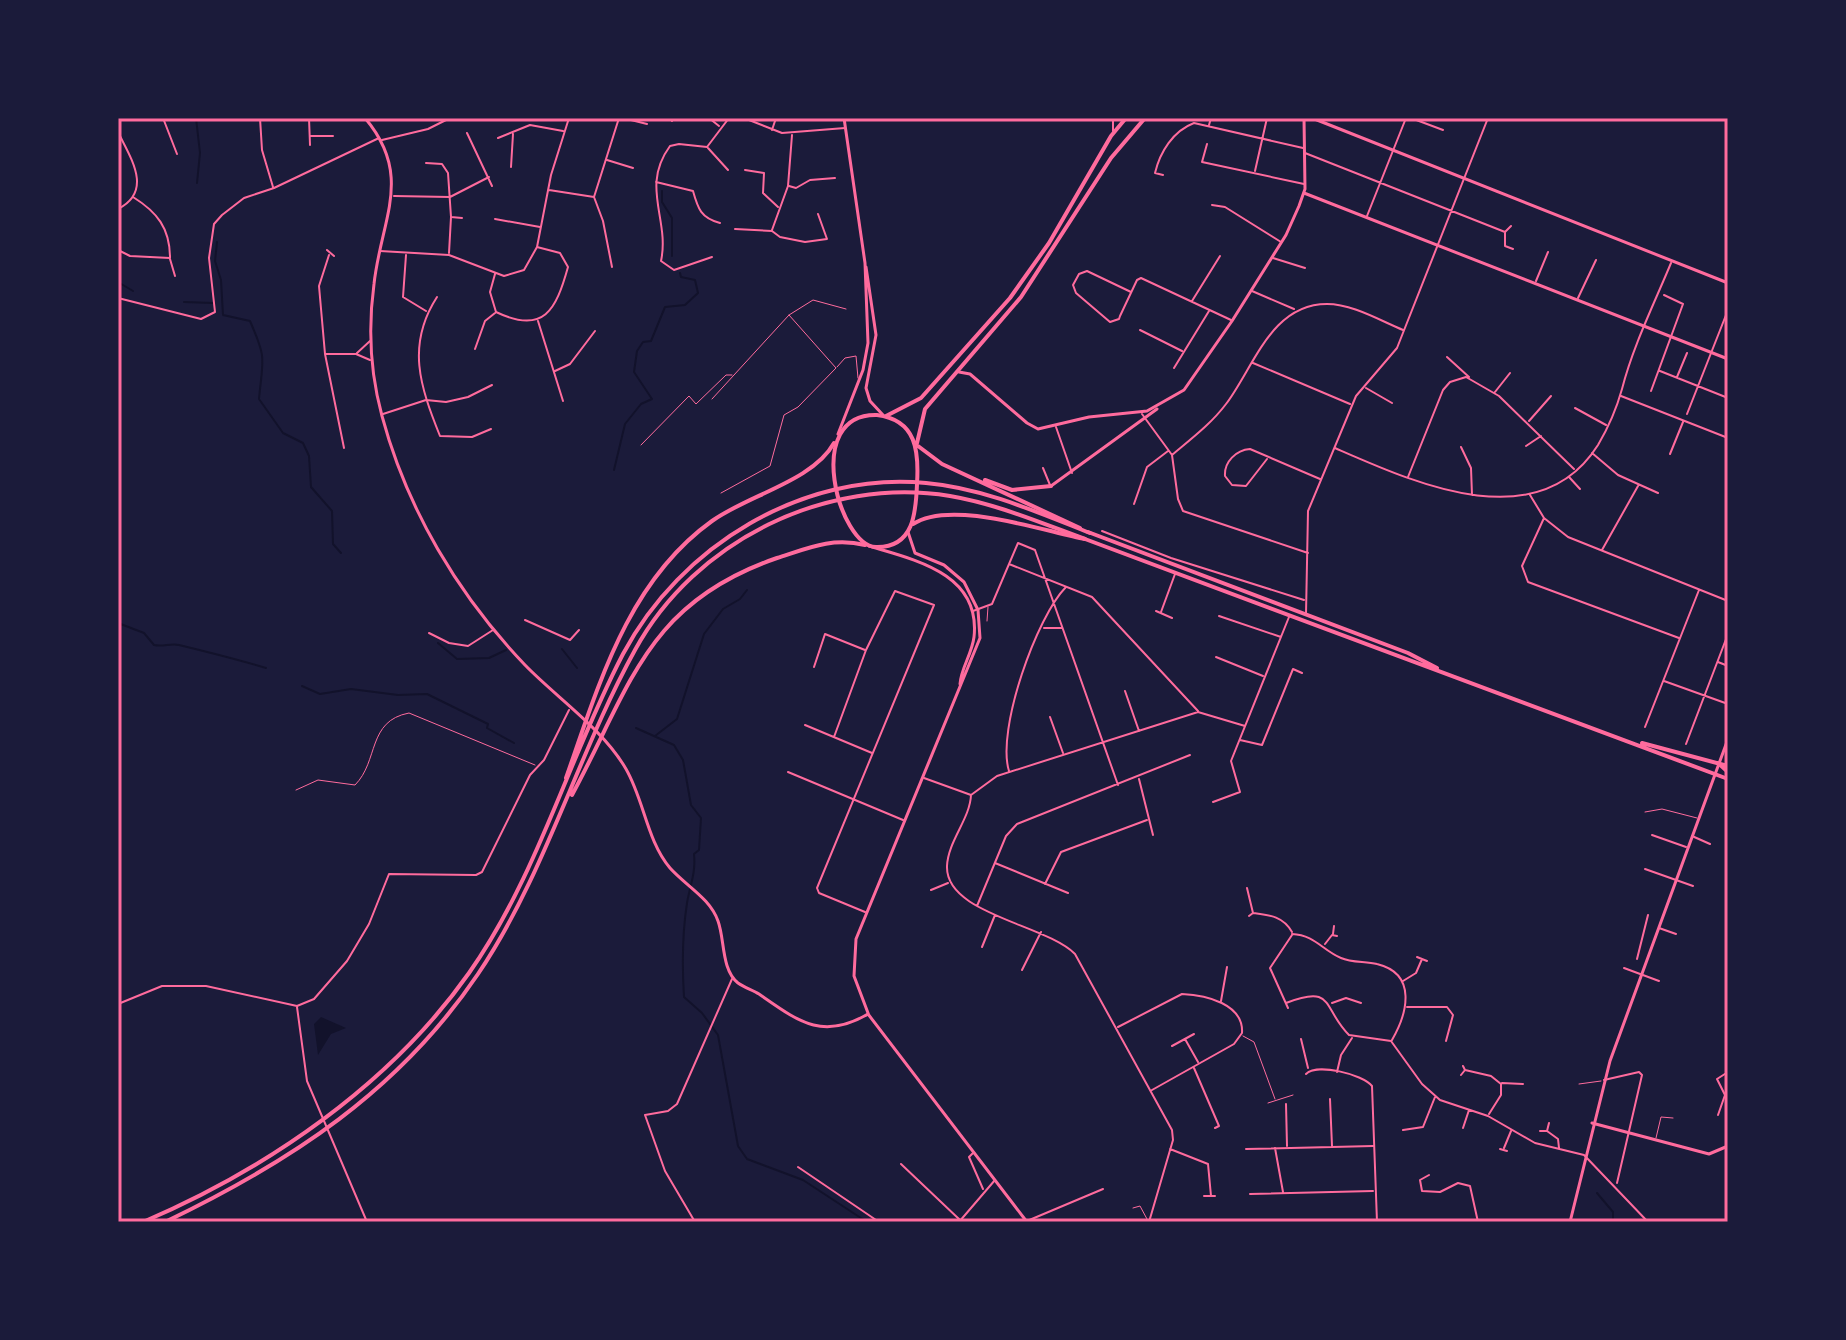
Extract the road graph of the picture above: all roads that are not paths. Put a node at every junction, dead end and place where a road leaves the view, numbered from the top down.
1 (163, 118) edge
2 (260, 118) edge
3 (309, 118) edge
4 (365, 118) edge
5 (450, 118) edge
6 (569, 118) edge
7 (621, 118) edge
8 (709, 118) edge
9 (729, 118) edge
10 (744, 118) edge
11 (776, 118) edge
12 (844, 118) edge
13 (1113, 118) edge
14 (1125, 118) edge
15 (1134, 118) edge
16 (1145, 118) edge
17 (1211, 118) edge
18 (1267, 118) edge
19 (1304, 118) edge
20 (1312, 118) edge
21 (1406, 118) edge
22 (1411, 118) edge
23 (1488, 118) edge
24 (647, 124) dead end
25 (1209, 126) junction
26 (720, 127) junction
27 (846, 128) junction
28 (1443, 130) dead end
29 (771, 131) junction
30 (118, 132) edge
31 (513, 132) junction
32 (564, 132) junction
33 (467, 133) dead end
34 (792, 134) junction
35 (309, 136) junction
36 (333, 136) dead end
37 (1111, 136) junction
38 (498, 138) dead end
39 (381, 139) junction
40 (1263, 139) junction
41 (123, 142) junction
42 (1207, 144) dead end
43 (118, 145) edge
44 (310, 145) dead end
45 (707, 147) junction
46 (1393, 150) junction
47 (1304, 151) junction
48 (177, 154) dead end
49 (606, 160) junction
50 (426, 163) dead end
51 (511, 167) dead end
52 (633, 168) dead end
53 (728, 170) dead end
54 (745, 170) dead end
55 (1254, 174) junction
56 (1163, 175) dead end
57 (489, 177) junction
58 (835, 178) dead end
59 (1464, 178) junction
60 (655, 182) junction
61 (1380, 182) junction
62 (1305, 184) junction
63 (492, 186) dead end
64 (788, 186) junction
65 (699, 187) dead end
66 (274, 188) junction
67 (548, 190) junction
68 (693, 191) junction
69 (1304, 193) junction
70 (394, 196) junction
71 (133, 197) junction
72 (450, 197) junction
73 (594, 197) junction
74 (1212, 205) dead end
75 (779, 208) junction
76 (118, 209) edge
77 (1451, 211) junction
78 (818, 214) dead end
79 (1367, 216) junction
80 (451, 217) junction
81 (462, 218) dead end
82 (495, 219) dead end
83 (720, 223) dead end
84 (1511, 226) dead end
85 (541, 227) junction
86 (735, 229) dead end
87 (772, 231) junction
88 (1505, 232) junction
89 (827, 239) junction
90 (1282, 242) junction
91 (1438, 244) junction
92 (828, 245) dead end
93 (537, 247) junction
94 (1513, 249) dead end
95 (118, 250) edge
96 (327, 250) dead end
97 (379, 251) junction
98 (1548, 252) dead end
99 (406, 253) junction
100 (329, 255) junction
101 (449, 255) junction
102 (334, 256) dead end
103 (1220, 256) dead end
104 (712, 257) dead end
105 (1272, 257) junction
106 (170, 258) junction
107 (1596, 260) dead end
108 (661, 261) junction
109 (1672, 261) junction
110 (865, 263) junction
111 (656, 265) dead end
112 (612, 267) dead end
113 (1305, 268) dead end
114 (496, 273) junction
115 (175, 276) dead end
116 (1535, 283) junction
117 (1728, 283) edge
118 (1251, 290) junction
119 (1131, 292) junction
120 (1664, 295) dead end
121 (437, 297) dead end
122 (118, 298) edge
123 (1578, 299) junction
124 (1192, 301) junction
125 (846, 309) dead end
126 (1210, 310) junction
127 (1728, 310) edge
128 (1295, 311) junction
129 (427, 312) junction
130 (496, 312) junction
131 (789, 315) junction
132 (538, 320) junction
133 (1232, 321) junction
134 (1646, 326) junction
135 (1140, 330) dead end
136 (1404, 330) junction
137 (595, 331) dead end
138 (1671, 336) junction
139 (370, 341) junction
140 (475, 349) dead end
141 (1183, 352) junction
142 (1711, 352) junction
143 (1687, 353) dead end
144 (325, 354) junction
145 (356, 354) junction
146 (1457, 355) dead end
147 (1447, 357) dead end
148 (1728, 359) edge
149 (371, 360) junction
150 (1453, 361) junction
151 (1252, 363) junction
152 (836, 368) junction
153 (1174, 368) dead end
154 (554, 371) junction
155 (1659, 371) junction
156 (957, 372) junction
157 (1510, 373) dead end
158 (734, 374) junction
159 (1469, 377) junction
160 (1677, 378) junction
161 (1647, 384) dead end
162 (492, 385) dead end
163 (858, 385) junction
164 (1698, 386) junction
165 (1364, 387) junction
166 (1494, 393) junction
167 (1621, 395) junction
168 (1551, 396) dead end
169 (1728, 398) edge
170 (712, 399) dead end
171 (426, 400) junction
172 (563, 401) dead end
173 (1392, 403) dead end
174 (1352, 405) junction
175 (1158, 407) junction
176 (1575, 408) dead end
177 (1141, 413) junction
178 (381, 414) junction
179 (1687, 414) dead end
180 (885, 416) junction
181 (1684, 420) junction
182 (1144, 421) junction
183 (1528, 422) junction
184 (1607, 425) junction
185 (1056, 427) junction
186 (491, 429) dead end
187 (838, 434) junction
188 (1542, 435) junction
189 (1728, 438) edge
190 (834, 443) junction
191 (641, 445) dead end
192 (917, 445) junction
193 (1526, 446) dead end
194 (1461, 447) dead end
195 (344, 448) dead end
196 (1334, 448) junction
197 (1169, 450) junction
198 (1464, 452) junction
199 (1592, 453) junction
200 (1670, 454) dead end
201 (1172, 455) junction
202 (1458, 455) dead end
203 (1267, 459) junction
204 (1043, 468) dead end
205 (1575, 470) junction
206 (1072, 473) junction
207 (1568, 476) junction
208 (972, 477) junction
209 (1407, 478) junction
210 (1321, 480) junction
211 (1638, 485) junction
212 (1051, 486) junction
213 (1580, 489) dead end
214 (721, 493) dead end
215 (1530, 493) junction
216 (1658, 493) dead end
217 (1472, 495) junction
218 (1134, 504) dead end
219 (1544, 518) junction
220 (913, 524) junction
221 (1102, 531) dead end
222 (908, 532) junction
223 (1090, 533) junction
224 (1085, 539) junction
225 (867, 546) junction
226 (1602, 551) junction
227 (1308, 553) junction
228 (1009, 564) junction
229 (1175, 573) junction
230 (1046, 577) junction
231 (1067, 586) junction
232 (1699, 589) junction
233 (1306, 600) junction
234 (1054, 601) junction
235 (1728, 601) edge
236 (988, 607) junction
237 (978, 610) junction
238 (972, 611) junction
239 (1306, 615) junction
240 (1219, 616) dead end
241 (1289, 617) junction
242 (1172, 618) dead end
243 (525, 620) dead end
244 (987, 621) dead end
245 (1042, 627) junction
246 (1063, 627) junction
247 (494, 629) junction
248 (579, 630) dead end
249 (429, 633) dead end
250 (1728, 634) edge
251 (1281, 637) junction
252 (1679, 638) junction
253 (866, 650) junction
254 (1216, 657) dead end
255 (1717, 662) junction
256 (1728, 666) edge
257 (814, 667) dead end
258 (1439, 670) junction
259 (1302, 673) dead end
260 (1265, 677) junction
261 (1663, 681) junction
262 (960, 685) junction
263 (1125, 691) dead end
264 (1704, 695) junction
265 (1728, 704) edge
266 (569, 710) junction
267 (610, 711) junction
268 (1198, 712) junction
269 (1050, 717) dead end
270 (805, 725) dead end
271 (1245, 726) junction
272 (1645, 727) dead end
273 (1139, 731) junction
274 (834, 737) junction
275 (1240, 740) junction
276 (1728, 741) edge
277 (1103, 742) junction
278 (1640, 743) junction
279 (1686, 744) dead end
280 (873, 753) junction
281 (1064, 755) junction
282 (1190, 755) dead end
283 (1718, 763) junction
284 (538, 766) junction
285 (1728, 766) edge
286 (570, 770) junction
287 (788, 772) dead end
288 (1009, 772) junction
289 (1728, 772) edge
290 (1714, 773) junction
291 (922, 777) junction
292 (1139, 777) junction
293 (1728, 779) edge
294 (1118, 785) junction
295 (296, 790) dead end
296 (971, 795) junction
297 (854, 799) junction
298 (1213, 802) dead end
299 (1645, 812) dead end
300 (1697, 818) junction
301 (904, 820) junction
302 (1147, 820) junction
303 (1153, 835) dead end
304 (1652, 835) dead end
305 (1691, 835) junction
306 (1710, 844) dead end
307 (1687, 847) junction
308 (994, 863) junction
309 (1645, 869) dead end
310 (1675, 880) junction
311 (950, 882) junction
312 (1045, 884) junction
313 (1693, 886) dead end
314 (1247, 888) dead end
315 (930, 891) dead end
316 (1068, 893) dead end
317 (977, 906) junction
318 (866, 912) junction
319 (996, 914) junction
320 (1648, 915) dead end
321 (1648, 921) junction
322 (1653, 923) dead end
323 (1334, 926) dead end
324 (1658, 928) junction
325 (1041, 932) junction
326 (1292, 934) junction
327 (1676, 934) dead end
328 (1332, 935) junction
329 (1337, 936) dead end
330 (1643, 936) junction
331 (1653, 940) junction
332 (1324, 945) junction
333 (982, 947) dead end
334 (1417, 957) dead end
335 (1422, 959) junction
336 (1637, 959) dead end
337 (1427, 961) dead end
338 (1227, 967) dead end
339 (1624, 968) dead end
340 (1022, 970) dead end
341 (1641, 975) junction
342 (733, 977) junction
343 (1659, 981) dead end
344 (1402, 982) junction
345 (1221, 1003) junction
346 (1286, 1003) junction
347 (1330, 1003) junction
348 (1361, 1003) dead end
349 (118, 1004) edge
350 (297, 1006) junction
351 (1407, 1007) junction
352 (1288, 1008) dead end
353 (868, 1014) junction
354 (1117, 1028) junction
355 (1445, 1032) dead end
356 (1194, 1034) dead end
357 (1449, 1034) junction
358 (1241, 1036) junction
359 (1352, 1037) junction
360 (1185, 1039) junction
361 (1301, 1039) dead end
362 (1391, 1041) junction
363 (1446, 1041) dead end
364 (1172, 1046) dead end
365 (1199, 1064) junction
366 (1193, 1067) junction
367 (1309, 1070) junction
368 (1728, 1072) edge
369 (1337, 1073) junction
370 (1306, 1074) dead end
371 (1461, 1075) dead end
372 (1715, 1075) dead end
373 (1717, 1079) junction
374 (1604, 1080) junction
375 (1501, 1084) junction
376 (1523, 1084) dead end
377 (1579, 1084) dead end
378 (1151, 1091) junction
379 (1293, 1095) dead end
380 (1435, 1097) junction
381 (1275, 1099) junction
382 (1330, 1099) dead end
383 (1268, 1103) dead end
384 (1286, 1104) dead end
385 (1716, 1105) dead end
386 (1721, 1107) junction
387 (1470, 1109) junction
388 (1718, 1115) dead end
389 (1488, 1116) junction
390 (1673, 1118) dead end
391 (1549, 1123) dead end
392 (1592, 1123) junction
393 (1215, 1128) dead end
394 (1463, 1128) dead end
395 (1403, 1130) dead end
396 (1511, 1131) junction
397 (1540, 1131) dead end
398 (1547, 1131) junction
399 (1629, 1133) junction
400 (1655, 1140) junction
401 (1332, 1146) junction
402 (1375, 1146) junction
403 (1728, 1146) edge
404 (1275, 1148) junction
405 (1287, 1148) junction
406 (1170, 1149) junction
407 (1246, 1149) dead end
408 (1558, 1149) junction
409 (1504, 1150) dead end
410 (975, 1152) junction
411 (1584, 1155) junction
412 (901, 1164) dead end
413 (798, 1167) dead end
414 (1429, 1175) dead end
415 (1463, 1176) dead end
416 (996, 1179) junction
417 (1462, 1183) junction
418 (1616, 1184) junction
419 (1103, 1189) dead end
420 (984, 1190) junction
421 (1376, 1191) junction
422 (1283, 1193) junction
423 (1250, 1194) dead end
424 (1204, 1196) dead end
425 (1133, 1208) dead end
426 (1149, 1220) edge
427 (960, 1221) edge
428 (1027, 1221) edge
429 (143, 1222) edge
430 (165, 1222) edge
431 (367, 1222) edge
432 (695, 1222) edge
433 (879, 1222) edge
434 (1377, 1222) edge
435 (1478, 1222) edge
436 (1570, 1222) edge
437 (1648, 1222) edge

1 - 48 street
2 - 66 street
3 - 35 street
4 - 39 street
5 - 39 street
6 - 32 street
7 - 24 street
7 - 49 street
8 - 26 street
9 - 26 street
10 - 29 street
11 - 29 street
12 - 27 street
13 - 37 street
14 - 15 highway
14 - 37 highway
16 - 156 highway
17 - 25 street
18 - 40 street
19 - 47 street
20 - 46 street
21 - 46 street
22 - 28 street
23 - 59 street
25 - 40 street
25 - 56 street
26 - 45 street
27 - 34 street
27 - 110 street
29 - 34 street
30 - 41 street
31 - 32 street
31 - 38 street
31 - 51 street
32 - 67 street
33 - 57 street
34 - 64 street
35 - 36 street
35 - 44 street
37 - 180 highway
39 - 66 street
39 - 70 street
40 - 47 street
40 - 55 street
41 - 43 street
41 - 71 street
42 - 55 street
45 - 53 street
45 - 60 street
46 - 59 street
46 - 61 street
47 - 61 street
47 - 62 street
49 - 52 street
49 - 73 street
50 - 72 street
54 - 75 street
55 - 62 street
57 - 63 street
57 - 72 street
58 - 64 street
59 - 77 street
59 - 109 street
60 - 68 street
60 - 108 street
61 - 77 street
61 - 79 street
62 - 69 street
64 - 75 street
65 - 68 street
66 - 122 street
67 - 73 street
67 - 85 street
68 - 83 street
69 - 79 street
69 - 90 street
70 - 72 street
70 - 97 street
71 - 76 street
71 - 106 street
72 - 80 street
73 - 112 street
74 - 90 street
75 - 87 street
77 - 88 street
77 - 91 street
78 - 89 street
79 - 91 street
80 - 81 street
80 - 101 street
82 - 85 street
84 - 88 street
85 - 93 street
86 - 87 street
87 - 89 street
88 - 94 street
89 - 92 street
90 - 105 street
91 - 116 street
91 - 136 street
93 - 114 street
93 - 132 street
95 - 106 street
96 - 100 street
97 - 99 street
97 - 139 street
98 - 116 street
99 - 101 street
99 - 129 street
100 - 102 street
100 - 144 street
101 - 114 street
103 - 124 street
104 - 108 street
105 - 113 street
105 - 118 street
106 - 115 street
107 - 123 street
108 - 111 street
109 - 117 street
109 - 134 street
110 - 163 street
110 - 180 street
114 - 130 street
116 - 123 street
118 - 128 street
118 - 133 street
119 - 119 street
119 - 124 street
120 - 138 street
121 - 129 street
123 - 134 street
124 - 126 street
125 - 131 lane
126 - 133 street
126 - 141 street
127 - 142 street
128 - 136 street
128 - 151 street
129 - 171 street
130 - 132 street
130 - 140 street
131 - 152 lane
131 - 158 lane
132 - 154 street
133 - 175 street
134 - 138 street
134 - 167 street
135 - 141 street
136 - 165 street
137 - 154 street
138 - 142 street
138 - 155 street
139 - 145 street
139 - 149 street
141 - 153 street
142 - 148 street
142 - 164 street
143 - 160 street
144 - 145 street
144 - 195 street
145 - 149 street
146 - 150 street
147 - 150 street
149 - 178 street
150 - 159 street
151 - 174 street
151 - 201 street
152 - 163 lane
152 - 214 lane
154 - 172 street
155 - 160 street
155 - 161 street
156 - 185 street
156 - 192 highway
157 - 166 street
158 - 170 lane
158 - 191 lane
159 - 166 street
159 - 209 street
160 - 164 street
162 - 171 street
163 - 187 street
164 - 169 street
164 - 179 street
165 - 173 street
165 - 174 street
166 - 183 street
167 - 181 street
167 - 184 street
168 - 183 street
171 - 178 street
171 - 186 street
174 - 196 street
175 - 177 street
175 - 182 street
176 - 184 street
177 - 182 street
177 - 185 street
178 - 247 street
180 - 187 highway
180 - 192 highway
181 - 189 street
181 - 200 street
182 - 197 street
182 - 206 street
183 - 188 street
184 - 199 street
185 - 206 street
187 - 190 highway
188 - 193 street
188 - 205 street
190 - 225 highway
190 - 286 highway
192 - 208 highway
192 - 220 highway
194 - 198 street
196 - 209 street
196 - 210 street
197 - 201 street
197 - 218 street
198 - 202 street
198 - 217 street
199 - 205 street
199 - 211 street
201 - 227 street
203 - 203 street
203 - 210 street
204 - 212 street
205 - 207 street
206 - 212 street
207 - 213 street
207 - 215 street
208 - 212 highway
208 - 223 highway
209 - 217 street
210 - 227 street
211 - 216 street
211 - 226 street
215 - 217 street
215 - 219 street
219 - 226 street
219 - 252 street
220 - 222 highway
220 - 224 highway
221 - 233 street
222 - 225 highway
222 - 237 street
223 - 239 highway
223 - 286 highway
224 - 229 highway
224 - 267 highway
225 - 238 street
225 - 267 highway
226 - 232 street
227 - 233 street
228 - 230 street
228 - 230 street
228 - 236 street
229 - 241 highway
229 - 242 street
230 - 231 street
230 - 234 street
231 - 234 street
231 - 268 street
232 - 235 street
232 - 252 street
233 - 239 street
234 - 245 street
234 - 246 street
236 - 237 street
236 - 244 lane
237 - 238 street
237 - 262 street
238 - 262 street
239 - 258 highway
240 - 251 street
241 - 251 street
241 - 258 highway
243 - 248 street
245 - 246 street
245 - 288 street
246 - 277 street
247 - 249 street
247 - 266 street
250 - 255 street
251 - 260 street
252 - 261 street
253 - 257 street
253 - 274 street
253 - 280 street
254 - 260 street
255 - 256 street
255 - 264 street
258 - 278 highway
259 - 275 street
260 - 271 street
261 - 264 street
261 - 272 street
262 - 291 street
263 - 273 street
264 - 265 street
264 - 279 street
266 - 284 street
266 - 342 street
267 - 430 highway
268 - 271 street
268 - 273 street
269 - 281 street
270 - 274 street
271 - 275 street
273 - 277 street
274 - 280 street
275 - 298 street
276 - 283 street
277 - 281 street
277 - 294 street
278 - 283 highway
278 - 290 highway
280 - 297 street
281 - 288 street
282 - 292 street
283 - 285 highway
283 - 289 highway
283 - 290 street
284 - 295 lane
284 - 350 street
286 - 429 highway
287 - 297 street
288 - 296 street
290 - 293 highway
290 - 300 street
291 - 296 street
291 - 301 street
292 - 294 street
292 - 302 street
294 - 308 street
296 - 311 street
297 - 301 street
297 - 318 street
299 - 300 lane
300 - 305 street
301 - 318 street
302 - 303 street
302 - 312 street
304 - 307 street
305 - 306 street
305 - 307 street
307 - 310 street
308 - 312 street
308 - 317 street
309 - 310 street
310 - 313 street
310 - 324 street
311 - 315 street
311 - 317 street
312 - 316 street
314 - 326 street
317 - 319 street
318 - 353 street
319 - 325 street
319 - 333 street
320 - 321 street
321 - 322 street
321 - 330 street
323 - 328 street
324 - 327 street
324 - 331 street
325 - 340 street
325 - 354 street
326 - 332 street
326 - 346 street
328 - 329 street
328 - 332 street
330 - 331 street
330 - 336 street
331 - 341 street
332 - 344 street
334 - 335 street
335 - 337 street
335 - 344 street
338 - 345 street
339 - 341 street
341 - 343 street
341 - 374 street
342 - 353 street
342 - 432 street
344 - 351 street
345 - 354 street
345 - 358 street
346 - 347 street
346 - 352 street
347 - 348 street
347 - 359 street
349 - 350 street
350 - 431 street
351 - 357 street
351 - 362 street
353 - 410 street
354 - 378 street
355 - 357 street
356 - 360 street
357 - 363 street
358 - 365 street
358 - 381 lane
359 - 362 street
359 - 369 street
360 - 364 street
360 - 365 street
361 - 367 street
362 - 380 street
365 - 366 street
366 - 378 street
366 - 393 street
367 - 369 street
367 - 370 street
368 - 373 street
369 - 402 street
371 - 375 street
372 - 373 street
373 - 386 street
374 - 377 lane
374 - 392 street
374 - 399 street
375 - 376 street
375 - 389 street
378 - 406 street
379 - 381 lane
380 - 387 street
380 - 395 street
381 - 383 lane
382 - 401 street
384 - 405 street
385 - 386 street
386 - 388 street
387 - 389 street
387 - 394 street
389 - 396 street
390 - 400 lane
391 - 398 street
392 - 399 street
392 - 411 street
396 - 408 street
396 - 409 street
397 - 398 street
398 - 408 street
399 - 400 street
399 - 418 street
400 - 403 street
401 - 402 street
401 - 405 street
402 - 421 street
404 - 405 street
404 - 407 street
404 - 422 street
406 - 424 street
406 - 426 street
408 - 411 street
410 - 416 street
410 - 420 street
411 - 418 street
411 - 436 street
412 - 427 street
413 - 433 street
414 - 417 street
415 - 417 street
416 - 420 street
416 - 428 street
417 - 435 street
418 - 437 street
419 - 428 street
420 - 427 street
421 - 422 street
421 - 434 street
422 - 423 street
425 - 426 lane

